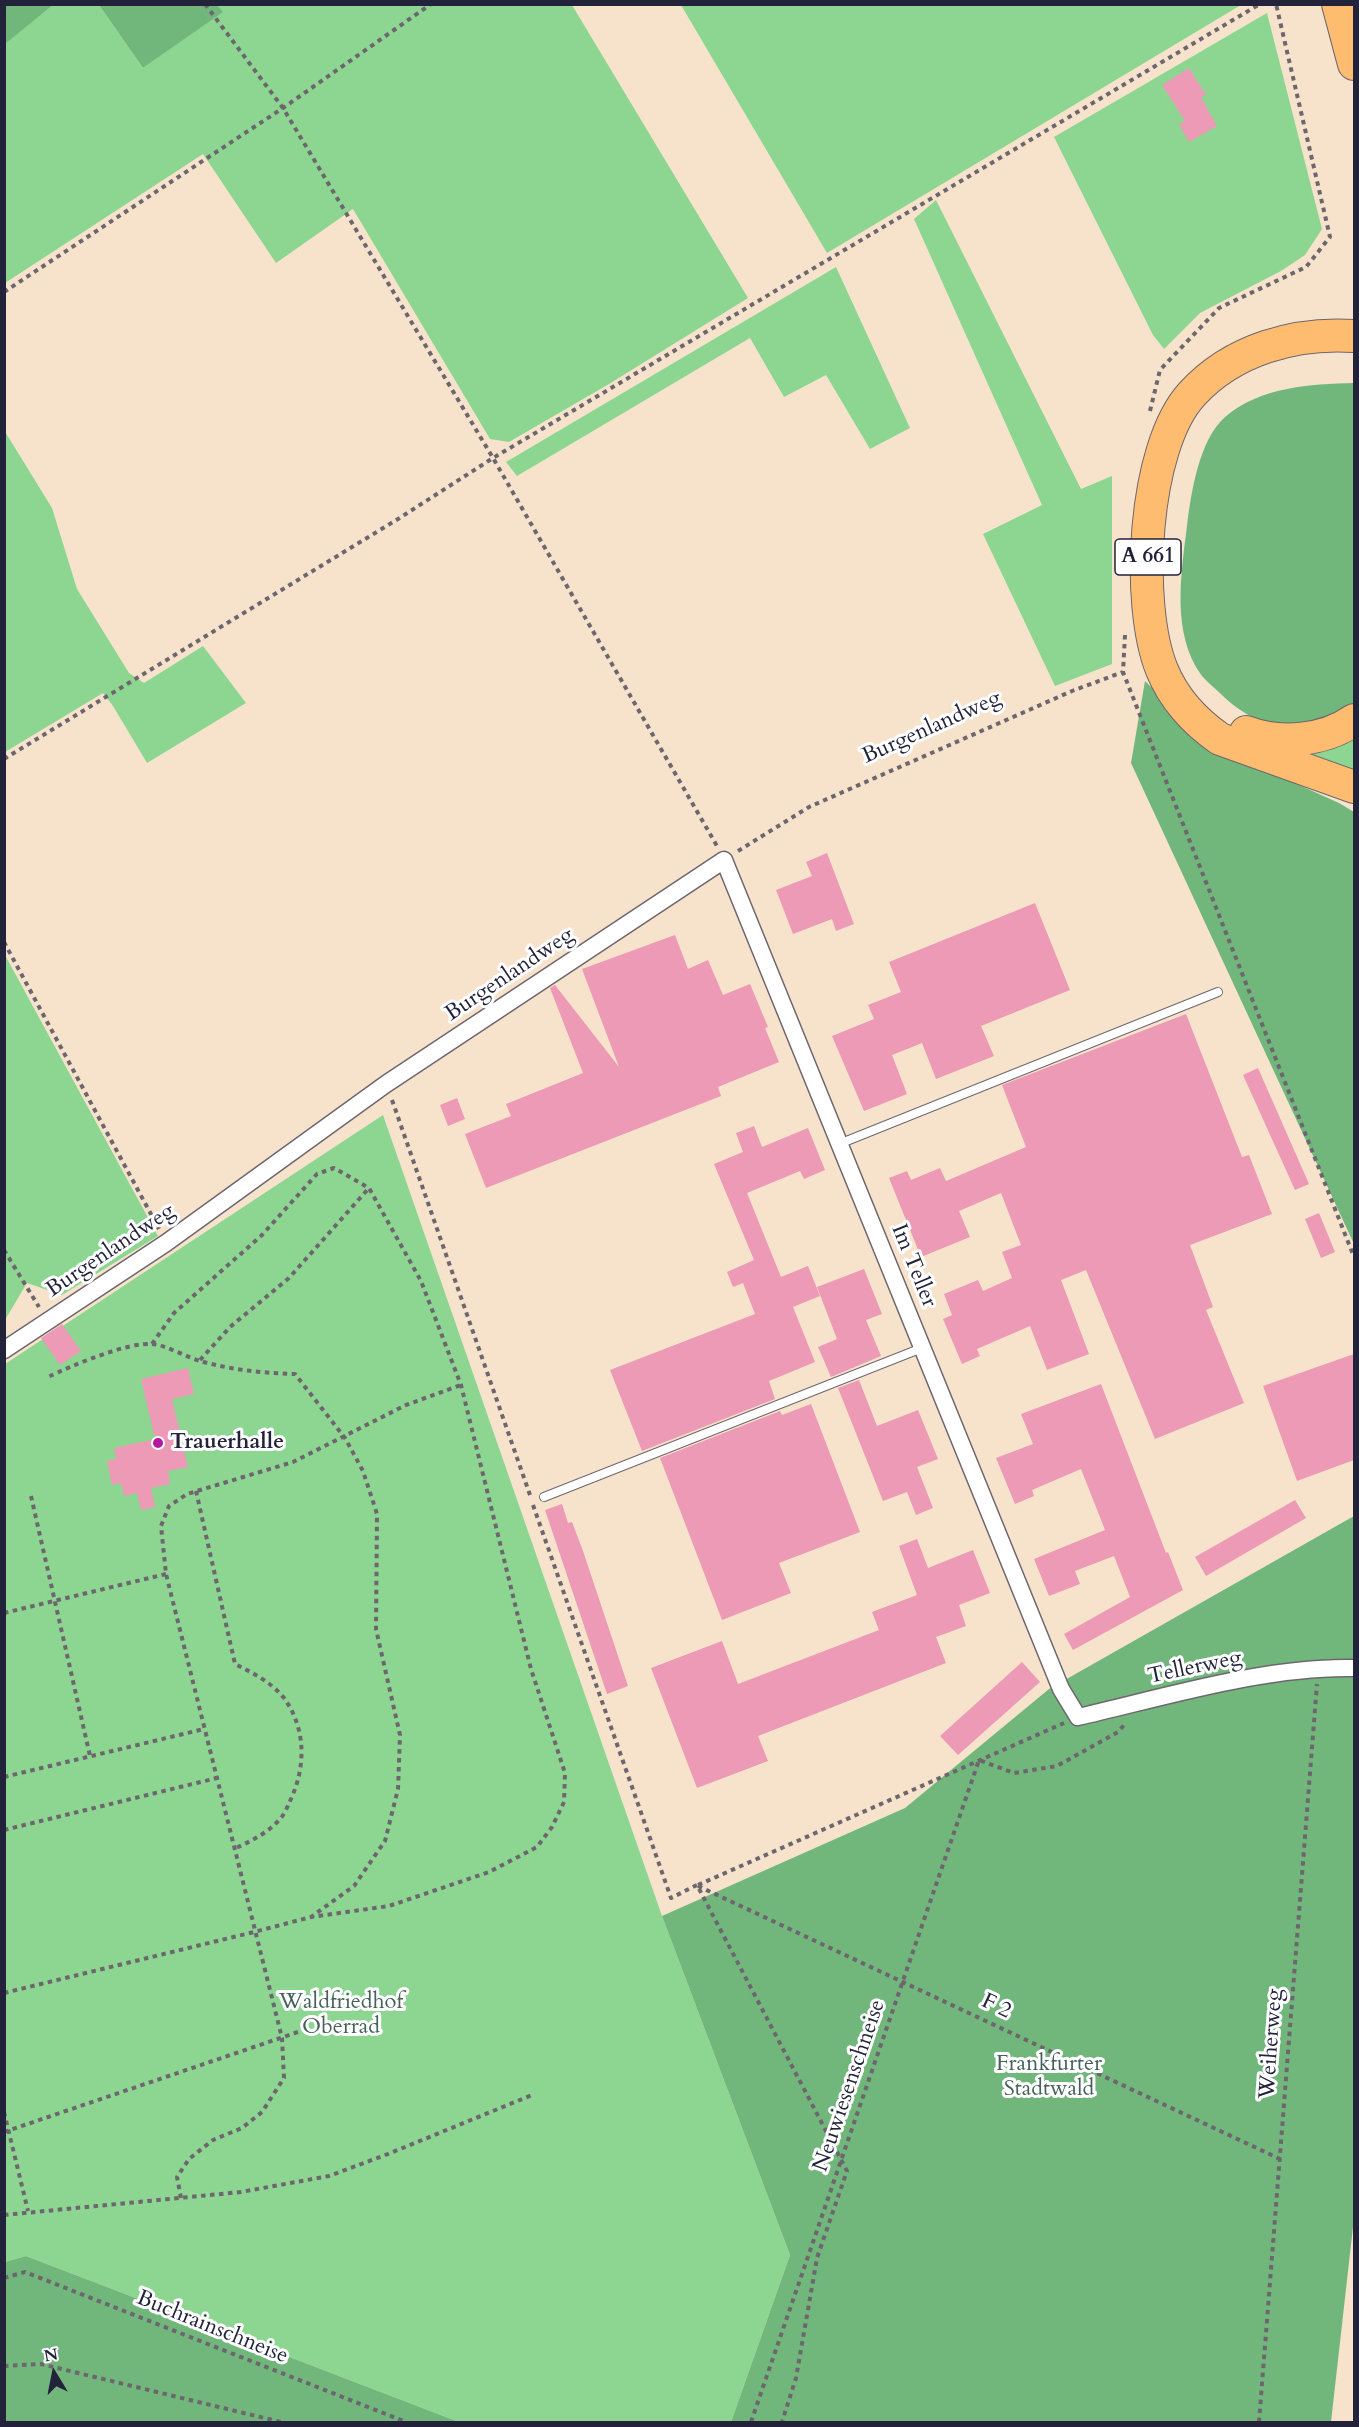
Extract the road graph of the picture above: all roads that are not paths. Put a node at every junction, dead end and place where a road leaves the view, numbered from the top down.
1 (1338, 4) edge
2 (1354, 64) edge
3 (1354, 341) edge
4 (1354, 720) edge
5 (1354, 787) edge
6 (724, 860) joint
7 (1218, 992) dead end
8 (839, 1144) junction
9 (922, 1348) junction
10 (4, 1350) edge
11 (544, 1497) dead end
12 (1354, 1668) edge
13 (1078, 1717) joint

1 - 2 highway
3 - 4 highway
3 - 5 highway, A 661
6 - 8 street, Im Teller
6 - 10 street, Burgenlandweg
7 - 8 lane
8 - 9 street, Im Teller
9 - 11 lane
9 - 13 street, Im Teller
12 - 13 street, Tellerweg

